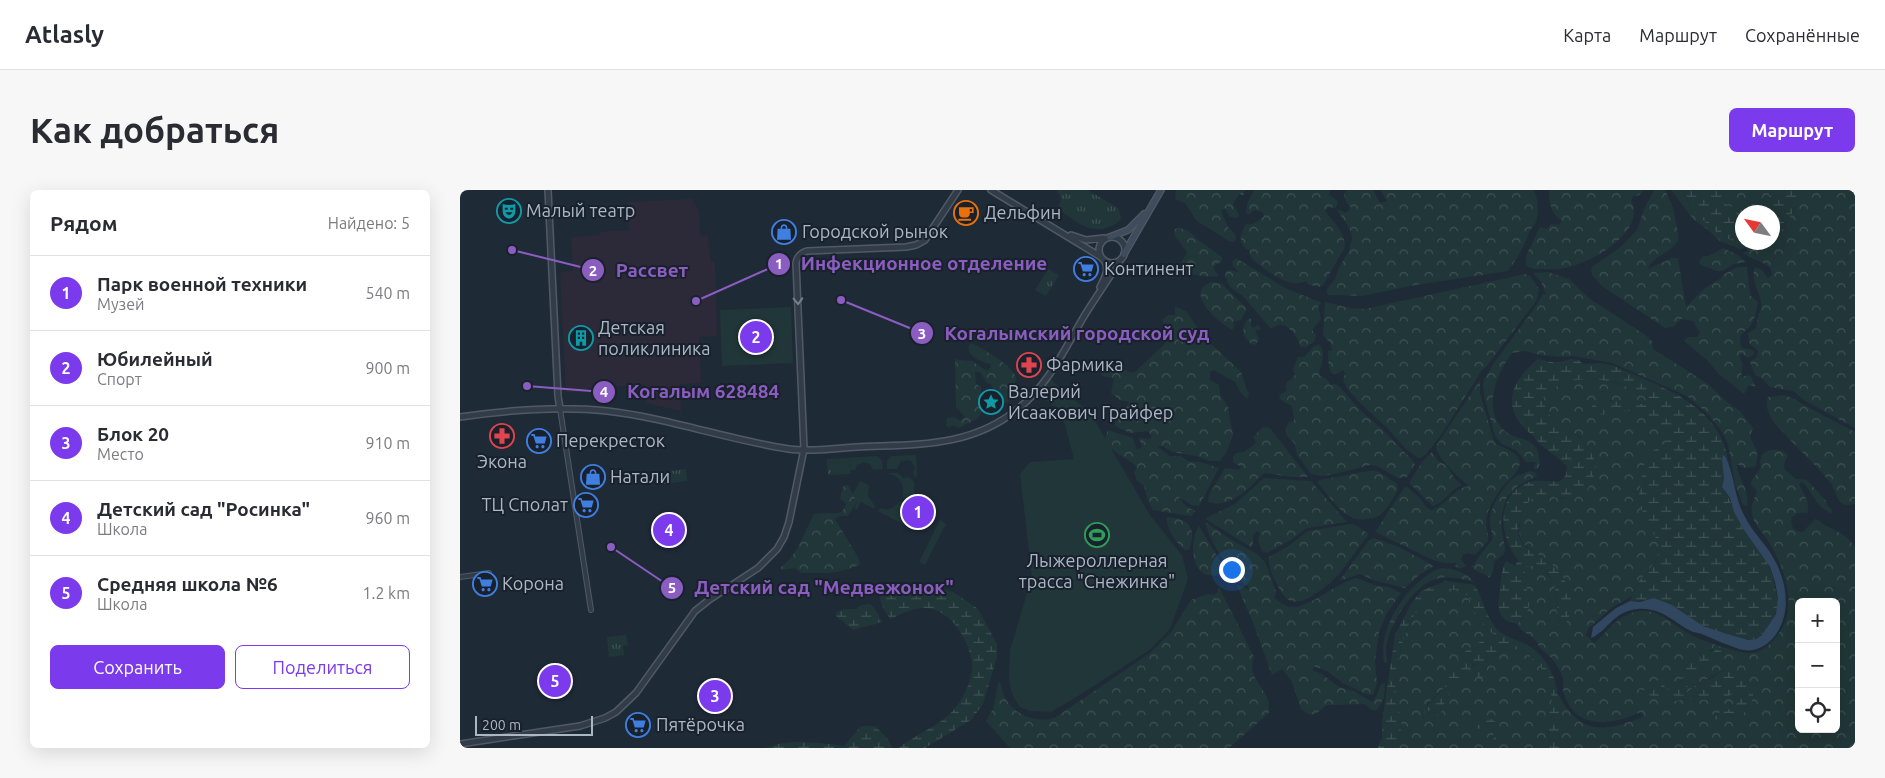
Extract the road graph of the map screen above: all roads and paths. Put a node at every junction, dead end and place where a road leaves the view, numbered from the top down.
1 (548, 190) edge
2 (958, 190) edge
3 (991, 190) edge
4 (1161, 190) edge
5 (1154, 201) junction
6 (1061, 232) junction
7 (1108, 237) junction
8 (1123, 256) junction
9 (1102, 258) junction
10 (1090, 307) junction
11 (560, 410) junction
12 (460, 417) edge
13 (804, 450) junction
14 (489, 573) dead end
15 (460, 577) edge
16 (590, 610) dead end
17 (460, 744) edge

1 - 11 street
2 -> 13 street
3 - 6 street
4 - 5 main road
5 - 7 main road
5 - 8 main road
6 - 7 street
6 - 9 street
7 - 8 street
7 - 9 street
8 - 9 street
8 - 10 street
9 - 10 street
10 - 13 street
11 - 12 street
11 - 13 street
11 - 16 street
13 - 17 street
14 - 15 street

